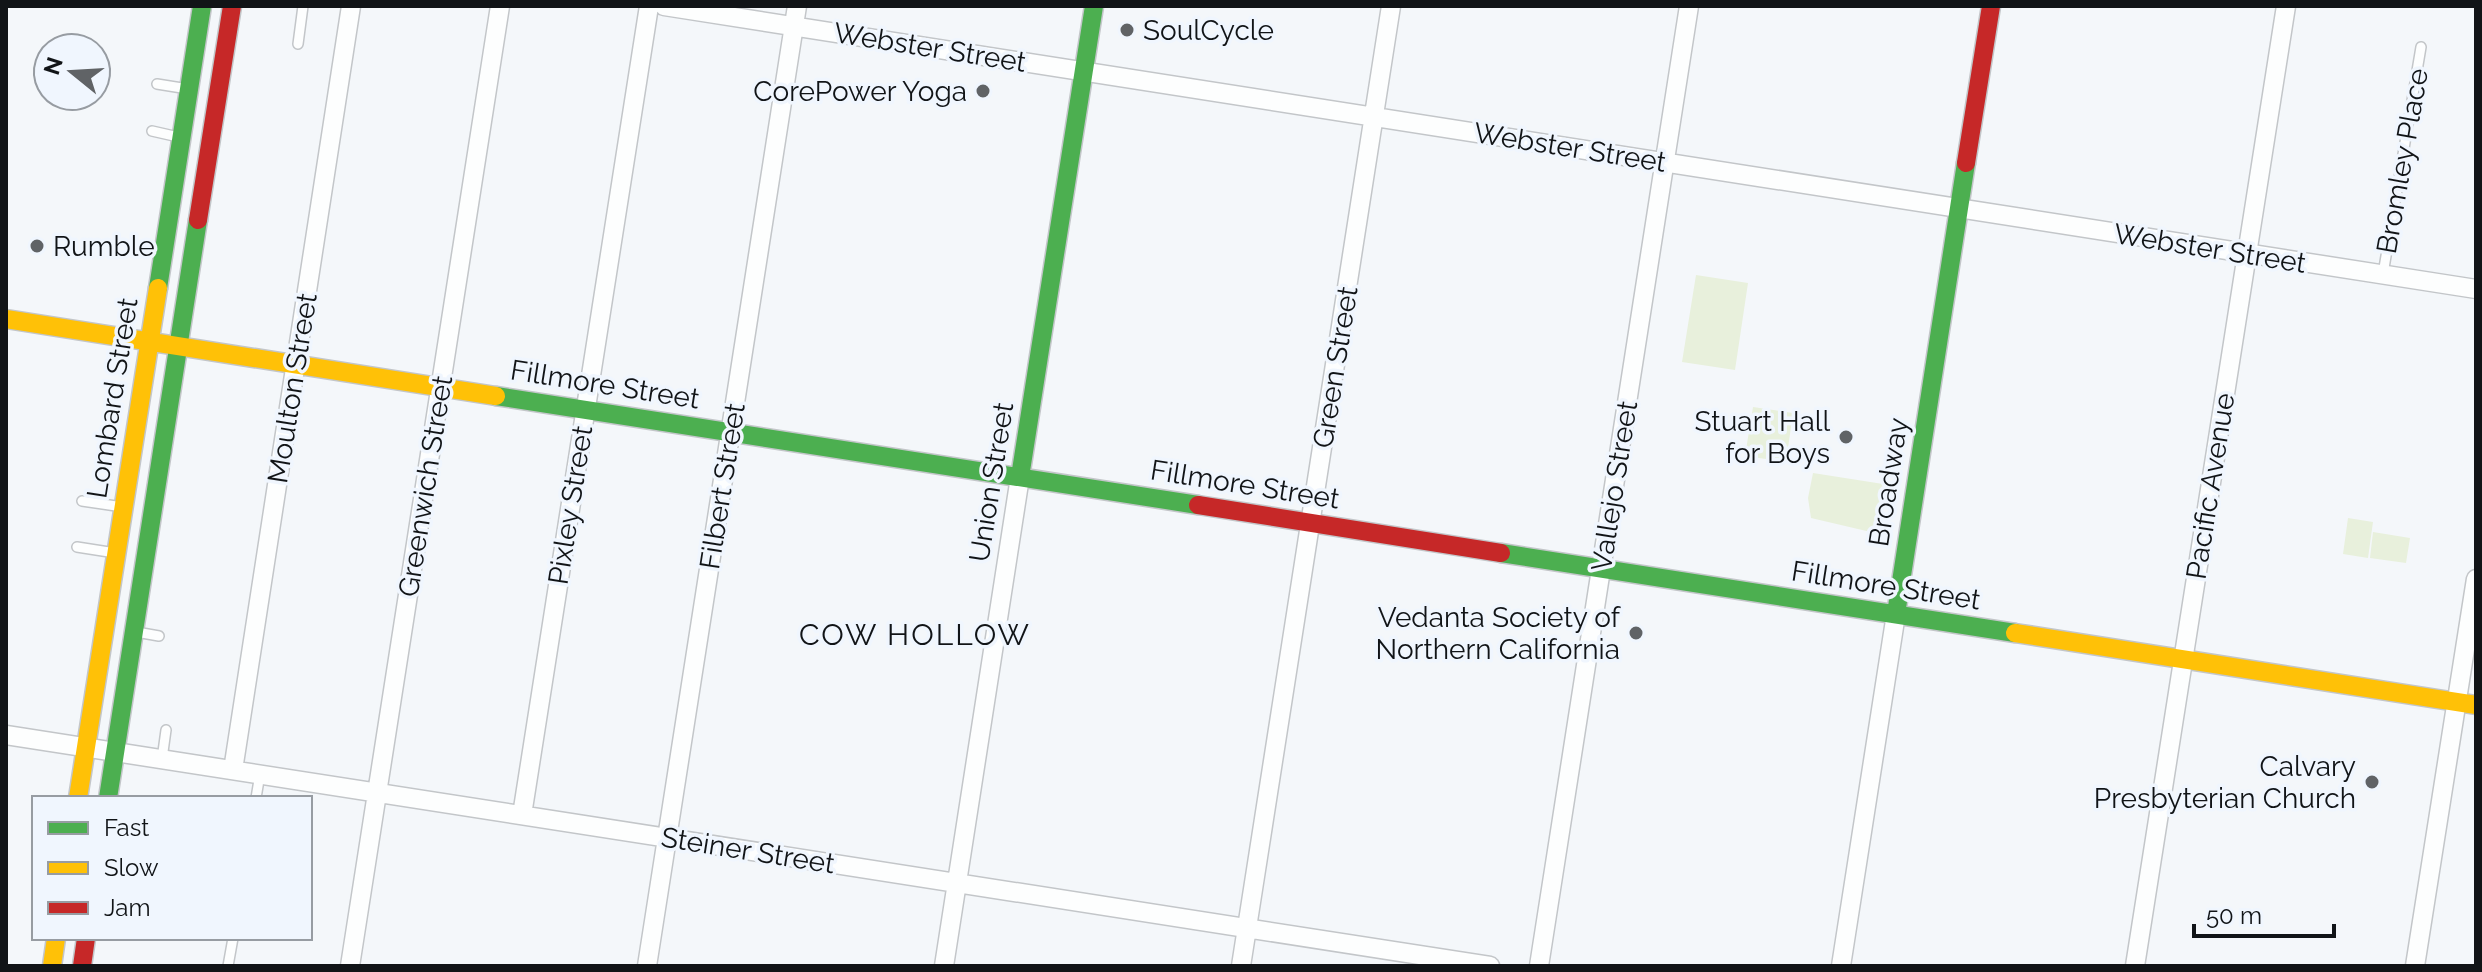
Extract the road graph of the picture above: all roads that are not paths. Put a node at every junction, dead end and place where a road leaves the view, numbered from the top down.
1 (202, 6) edge
2 (232, 6) edge
3 (303, 6) edge
4 (351, 6) edge
5 (500, 6) edge
6 (649, 6) edge
7 (664, 6) edge
8 (797, 6) edge
9 (1094, 6) edge
10 (1391, 6) edge
11 (1689, 6) edge
12 (1991, 6) edge
13 (2286, 6) edge
14 (794, 26) junction
15 (298, 44) dead end
16 (2421, 47) dead end
17 (1084, 72) junction
18 (157, 84) dead end
19 (189, 89) junction
20 (1374, 117) junction
21 (152, 131) dead end
22 (182, 137) junction
23 (1665, 162) junction
24 (1959, 208) junction
25 (2247, 253) junction
26 (2383, 274) junction
27 (2476, 289) edge
28 (6, 319) edge
29 (150, 341) junction
30 (179, 346) junction
31 (296, 364) junction
32 (440, 387) junction
33 (586, 409) junction
34 (731, 432) junction
35 (1020, 477) junction
36 (82, 501) dead end
37 (124, 508) junction
38 (1311, 523) junction
39 (77, 547) dead end
40 (116, 553) junction
41 (1601, 568) junction
42 (2476, 579) edge
43 (1896, 614) junction
44 (134, 632) junction
45 (159, 636) dead end
46 (2183, 659) junction
47 (2456, 702) junction
48 (2476, 705) edge
49 (166, 730) dead end
50 (6, 735) edge
51 (86, 747) junction
52 (115, 752) junction
53 (162, 759) junction
54 (233, 770) junction
55 (260, 774) junction
56 (377, 792) junction
57 (78, 796) edge
58 (108, 796) edge
59 (256, 796) edge
60 (522, 815) junction
61 (667, 838) junction
62 (957, 883) junction
63 (1247, 928) junction
64 (56, 940) edge
65 (86, 940) edge
66 (233, 940) edge
67 (52, 966) edge
68 (82, 966) edge
69 (228, 966) edge
70 (350, 966) edge
71 (647, 966) edge
72 (944, 966) edge
73 (1241, 966) edge
74 (1490, 966) edge
75 (1539, 966) edge
76 (1841, 966) edge
77 (2135, 966) edge
78 (2415, 966) edge

1 - 19 main road, Lombard Street
2 - 30 main road, Lombard Street
3 - 15 lane
4 - 31 street, Moulton Street
5 - 32 street, Greenwich Street
6 - 33 street, Pixley Street
7 - 14 street, Webster Street
8 - 14 street, Filbert Street
9 - 17 main road, Union Street
10 - 20 street, Green Street
11 - 23 street, Vallejo Street
12 - 24 main road, Broadway
13 - 25 street, Pacific Avenue
14 - 17 street, Webster Street
14 - 34 street, Filbert Street
16 - 26 lane, Bromley Place
17 - 20 street, Webster Street
17 - 35 main road, Union Street
18 - 19 lane
19 - 22 main road, Lombard Street
20 - 23 street, Webster Street
20 - 38 street, Green Street
21 - 22 lane
22 - 29 main road, Lombard Street
23 - 24 street, Webster Street
23 - 41 street, Vallejo Street
24 - 25 street, Webster Street
24 - 43 main road, Broadway
25 - 26 street, Webster Street
25 - 46 street, Pacific Avenue
26 - 27 street, Webster Street
28 - 29 main road, Fillmore Street
29 - 30 main road, Fillmore Street
29 - 37 main road, Lombard Street
30 - 31 main road, Fillmore Street
30 - 44 main road, Lombard Street
31 - 32 main road, Fillmore Street
31 - 54 street, Moulton Street
32 - 33 main road, Fillmore Street
32 - 56 street, Greenwich Street
33 - 34 main road, Fillmore Street
33 - 60 street, Pixley Street
34 - 35 main road, Fillmore Street
34 - 61 street, Filbert Street
35 - 38 main road, Fillmore Street
35 - 62 street, Union Street
36 - 37 lane
37 - 40 main road, Lombard Street
38 - 41 main road, Fillmore Street
38 - 63 street, Green Street
39 - 40 lane
40 - 51 main road, Lombard Street
41 - 43 main road, Fillmore Street
41 - 75 street, Vallejo Street
42 - 47 street
43 - 46 main road, Fillmore Street
43 - 76 street, Broadway
44 - 45 lane
44 - 52 main road, Lombard Street
46 - 47 main road, Fillmore Street
46 - 77 street, Pacific Avenue
47 - 48 main road, Fillmore Street
47 - 78 street
49 - 53 lane
50 - 51 street, Steiner Street
51 - 52 street, Steiner Street
51 - 57 main road, Lombard Street
52 - 53 street, Steiner Street
52 - 58 main road, Lombard Street
53 - 54 street, Steiner Street
54 - 55 street, Steiner Street
55 - 56 street, Steiner Street
55 - 59 lane
56 - 60 street, Steiner Street
56 - 70 street, Greenwich Street
60 - 61 street, Steiner Street
61 - 62 street, Steiner Street
61 - 71 street, Filbert Street
62 - 63 street, Steiner Street
62 - 72 street, Union Street
63 - 73 street, Green Street
63 - 74 street, Steiner Street
64 - 67 main road
65 - 68 main road
66 - 69 lane

